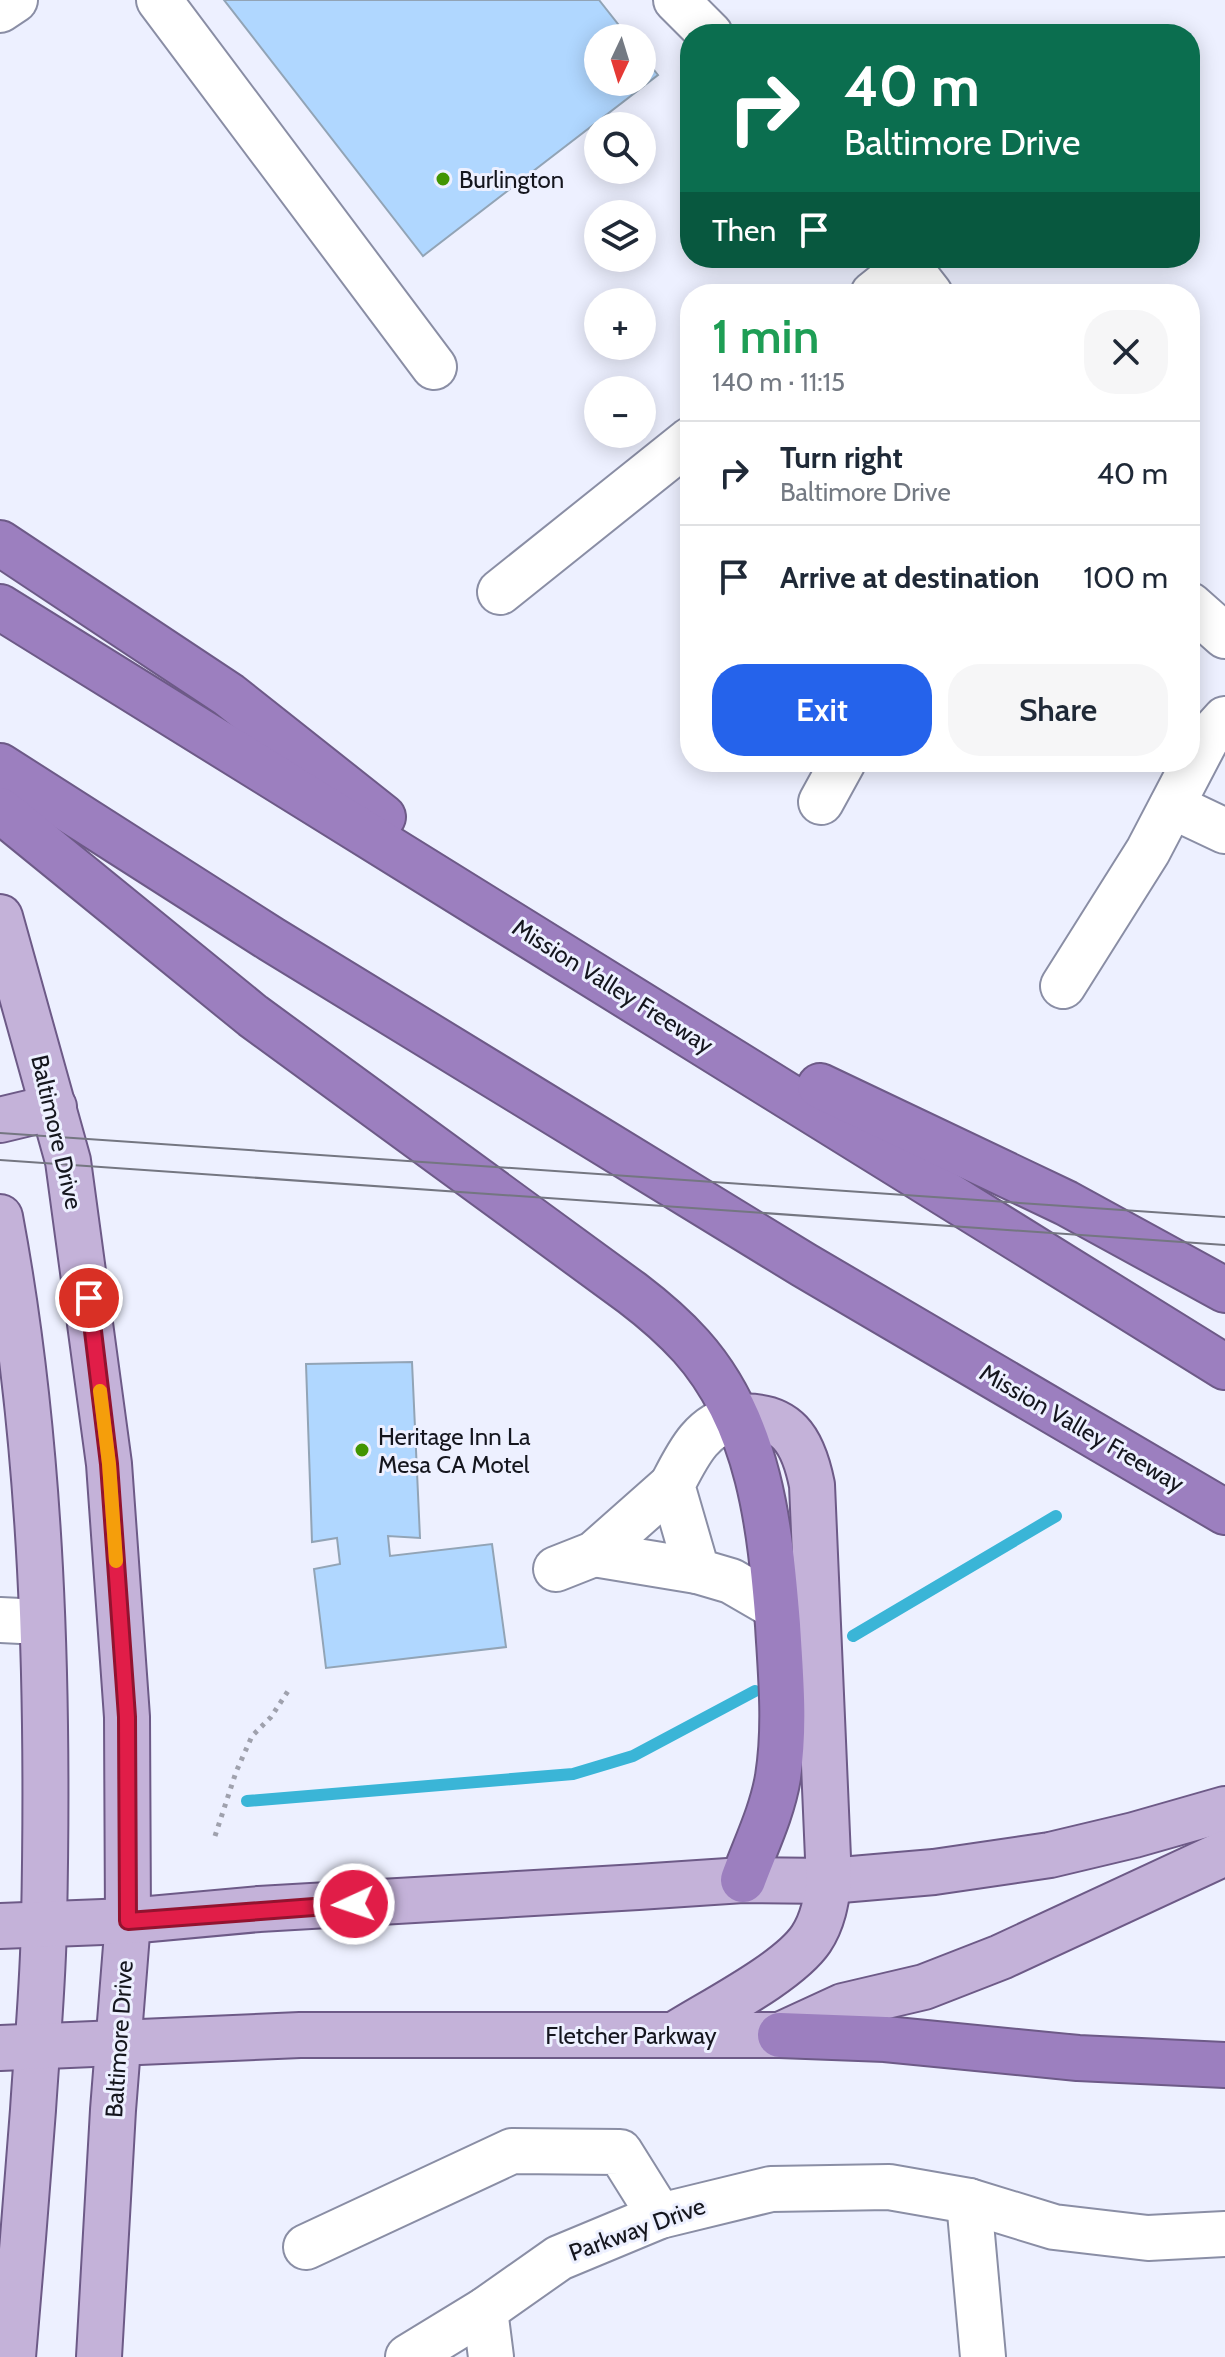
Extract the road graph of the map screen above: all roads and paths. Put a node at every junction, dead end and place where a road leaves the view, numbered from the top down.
1 (15, 0) edge
2 (159, 0) edge
3 (676, 0) edge
4 (0, 10) edge
5 (700, 24) edge
6 (914, 273) edge
7 (893, 284) edge
8 (434, 367) dead end
9 (680, 448) edge
10 (0, 543) edge
11 (500, 592) dead end
12 (0, 607) edge
13 (1200, 614) edge
14 (1225, 636) edge
15 (1225, 719) edge
16 (1200, 752) edge
17 (0, 766) edge
18 (838, 772) edge
19 (1190, 772) edge
20 (821, 802) dead end
21 (1172, 806) junction
22 (0, 810) edge
23 (1225, 831) edge
24 (505, 919) junction
25 (1, 922) edge
26 (1063, 986) dead end
27 (629, 996) junction
28 (54, 1107) junction
29 (0, 1120) edge
30 (0, 1217) edge
31 (1225, 1290) edge
32 (1225, 1367) edge
33 (737, 1417) junction
34 (672, 1485) junction
35 (1225, 1512) edge
36 (697, 1571) junction
37 (776, 1607) junction
38 (20, 1621) edge
39 (290, 1688) dead end
40 (1225, 1809) edge
41 (215, 1836) dead end
42 (1225, 1853) edge
43 (743, 1880) junction
44 (829, 1881) junction
45 (128, 1921) junction
46 (44, 1924) junction
47 (0, 1926) edge
48 (674, 2035) junction
49 (780, 2035) junction
50 (118, 2042) junction
51 (19, 2048) edge
52 (1225, 2065) edge
53 (969, 2201) junction
54 (660, 2216) junction
55 (1225, 2234) edge
56 (306, 2247) dead end
57 (485, 2310) junction
58 (13, 2357) edge
59 (99, 2357) edge
60 (408, 2357) edge
61 (491, 2357) edge
62 (983, 2357) edge

1 - 4 street
2 - 8 street
3 - 5 street
6 - 7 street
9 - 11 street
10 - 24 highway
12 - 24 highway, Mission Valley Freeway
13 - 14 street
15 - 16 street
17 - 35 highway, Mission Valley Freeway
18 - 20 street
19 - 21 street
21 - 23 street
21 - 26 street
22 - 33 highway
24 - 27 highway, Mission Valley Freeway
25 - 28 main road, Baltimore Drive
27 - 31 highway
27 - 32 highway, Mission Valley Freeway
28 - 29 main road
28 - 45 main road, Baltimore Drive
30 - 38 main road
33 - 34 street
33 - 37 highway
33 - 44 main road
34 - 36 street
34 - 36 street
36 - 37 street
37 - 43 highway
38 - 46 main road
39 - 41 path
40 - 44 main road
42 - 49 main road, Fletcher Parkway
43 - 44 main road
43 - 45 main road
44 - 48 main road
45 - 46 main road
45 - 50 main road, Baltimore Drive
46 - 47 main road
46 - 51 main road
48 - 49 main road, Fletcher Parkway
48 - 50 main road, Fletcher Parkway
49 - 52 highway
50 - 51 main road, Fletcher Parkway
50 - 59 main road, Baltimore Drive
51 - 58 main road
53 - 54 street, Parkway Drive
53 - 55 street, Parkway Drive
53 - 62 street
54 - 56 street
54 - 57 street, Parkway Drive
57 - 60 street, Parkway Drive
57 - 61 street

